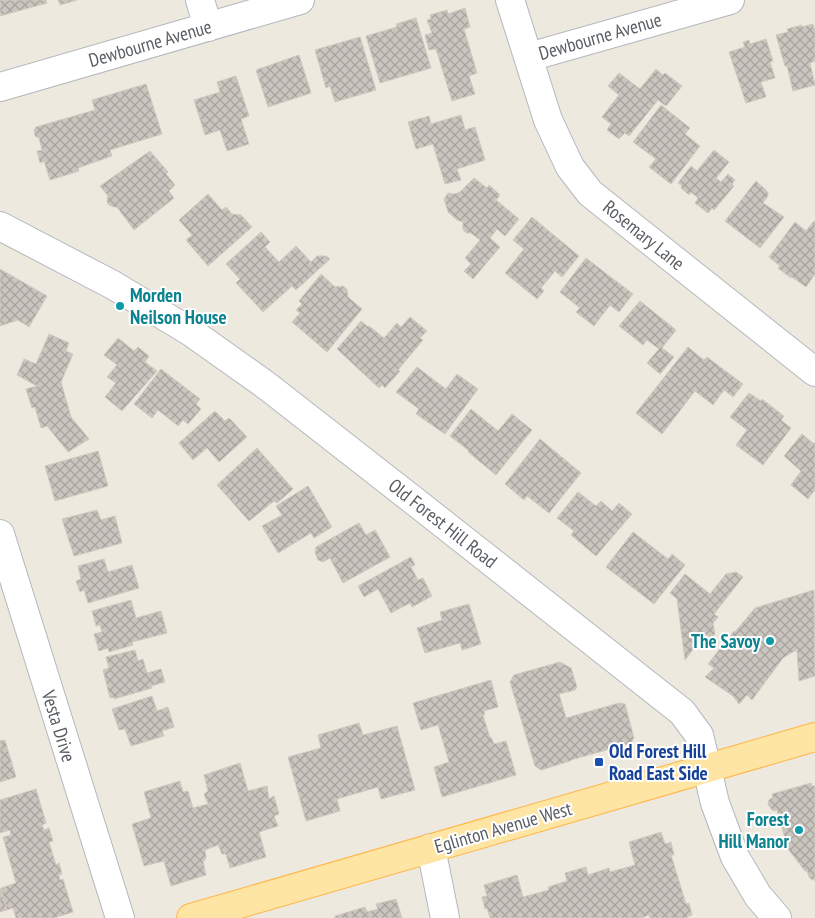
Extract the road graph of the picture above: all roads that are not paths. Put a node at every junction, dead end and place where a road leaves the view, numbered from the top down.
1 (200, 0) edge
2 (300, 0) edge
3 (510, 0) edge
4 (730, 0) edge
5 (208, 26) junction
6 (529, 56) junction
7 (0, 87) edge
8 (0, 226) edge
9 (815, 372) edge
10 (0, 534) edge
11 (815, 737) edge
12 (707, 769) junction
13 (431, 848) junction
14 (756, 907) edge
15 (120, 918) edge
16 (191, 918) edge
17 (445, 918) edge
18 (777, 918) edge

1 - 5 street
2 - 5 street, Dewbourne Avenue
3 - 6 street, Rosemary Lane
4 - 6 street, Dewbourne Avenue
5 - 7 street, Dewbourne Avenue
6 - 9 street, Rosemary Lane
8 - 12 street, Old Forest Hill Road
10 - 15 street, Vesta Drive
11 - 12 main road, Eglinton Avenue West
12 - 13 main road, Eglinton Avenue West
12 - 14 street, Old Forest Hill Road
13 - 16 main road, Eglinton Avenue West
13 - 17 street
14 - 18 street, Old Forest Hill Road

